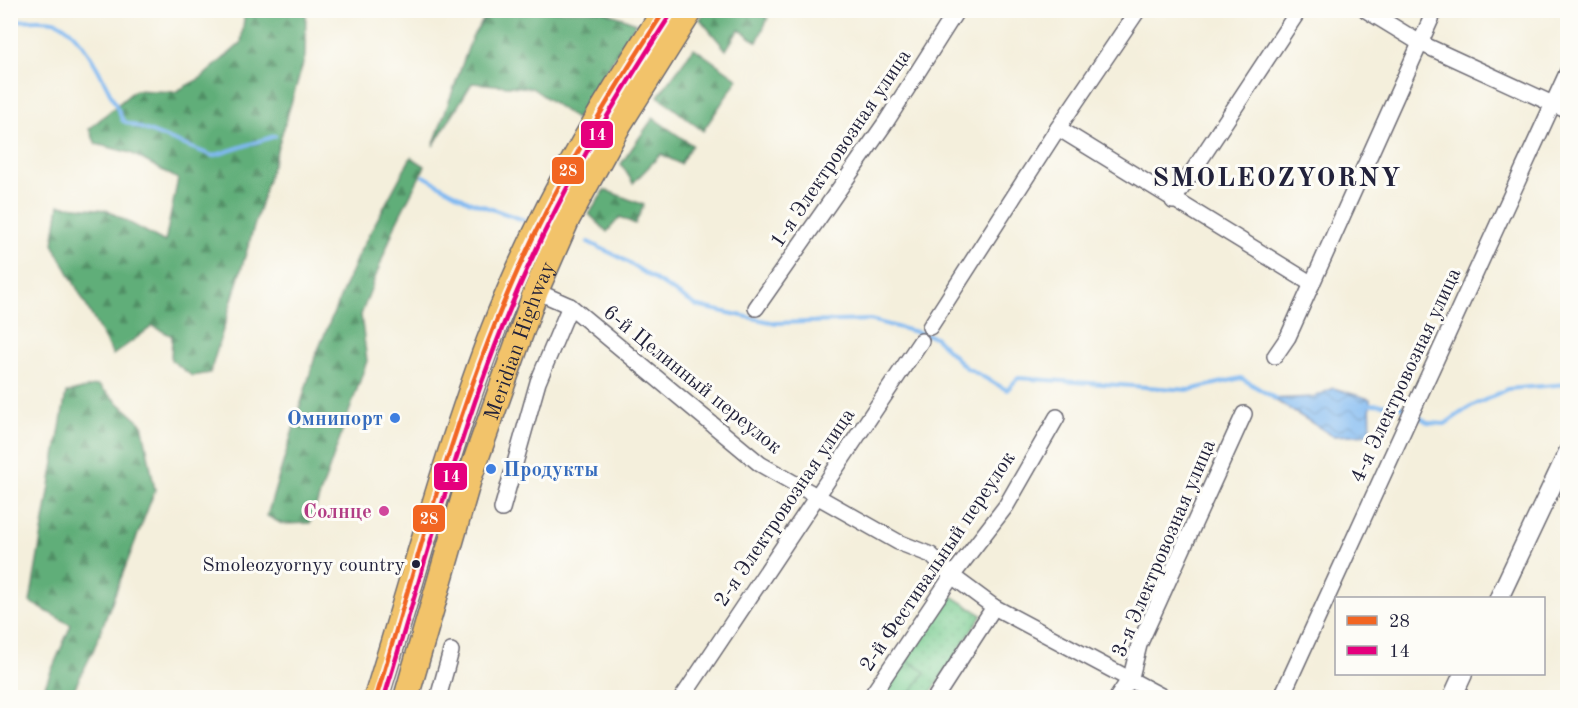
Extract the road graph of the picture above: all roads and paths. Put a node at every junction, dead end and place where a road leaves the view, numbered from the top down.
1 (664, 10) edge
2 (691, 10) edge
3 (957, 10) edge
4 (1138, 10) edge
5 (1299, 10) edge
6 (1366, 10) edge
7 (1435, 10) edge
8 (1420, 43) junction
9 (1568, 71) edge
10 (1552, 105) junction
11 (1568, 111) edge
12 (1058, 128) junction
13 (1173, 201) junction
14 (513, 283) junction
15 (1312, 284) junction
16 (536, 291) junction
17 (570, 306) junction
18 (756, 308) dead end
19 (930, 327) dead end
20 (921, 341) dead end
21 (1275, 356) dead end
22 (1244, 414) dead end
23 (1057, 417) dead end
24 (1568, 452) edge
25 (817, 494) junction
26 (501, 509) dead end
27 (952, 576) junction
28 (1498, 597) edge
29 (994, 607) junction
30 (452, 651) dead end
31 (1463, 675) edge
32 (1131, 677) junction
33 (375, 698) edge
34 (406, 698) edge
35 (438, 698) edge
36 (682, 698) edge
37 (870, 698) edge
38 (935, 698) edge
39 (1117, 698) edge
40 (1165, 698) edge
41 (1281, 698) edge
42 (1452, 698) edge

1 - 14 main road, Meridian Highway
2 - 16 main road, Meridian Highway
3 - 18 street, 1-я Электровозная улица
4 - 12 street
5 - 13 street
6 - 8 street
7 - 8 street
8 - 10 street
8 - 15 street
9 - 10 street, 4-я Электровозная улица
10 - 11 street
10 - 41 street, 4-я Электровозная улица
12 - 13 street
12 - 19 street
13 - 15 street
14 - 16 main road
14 - 33 main road, Meridian Highway
15 - 21 street
16 - 17 street, 6-й Целинный переулок
16 - 34 main road, Meridian Highway
17 - 25 street, 6-й Целинный переулок
17 - 26 street
20 - 25 street, 2-я Электровозная улица
22 - 32 street, 3-я Электровозная улица
23 - 27 street, 2-й Фестивальный переулок
24 - 28 street
25 - 27 street, 6-й Целинный переулок
25 - 36 street, 2-я Электровозная улица
27 - 29 street, 6-й Целинный переулок
27 - 37 street, 2-й Фестивальный переулок
29 - 32 street, 6-й Целинный переулок
29 - 38 street
30 - 35 street
31 - 42 street
32 - 39 street, 3-я Электровозная улица
32 - 40 street, 6-й Целинный переулок

